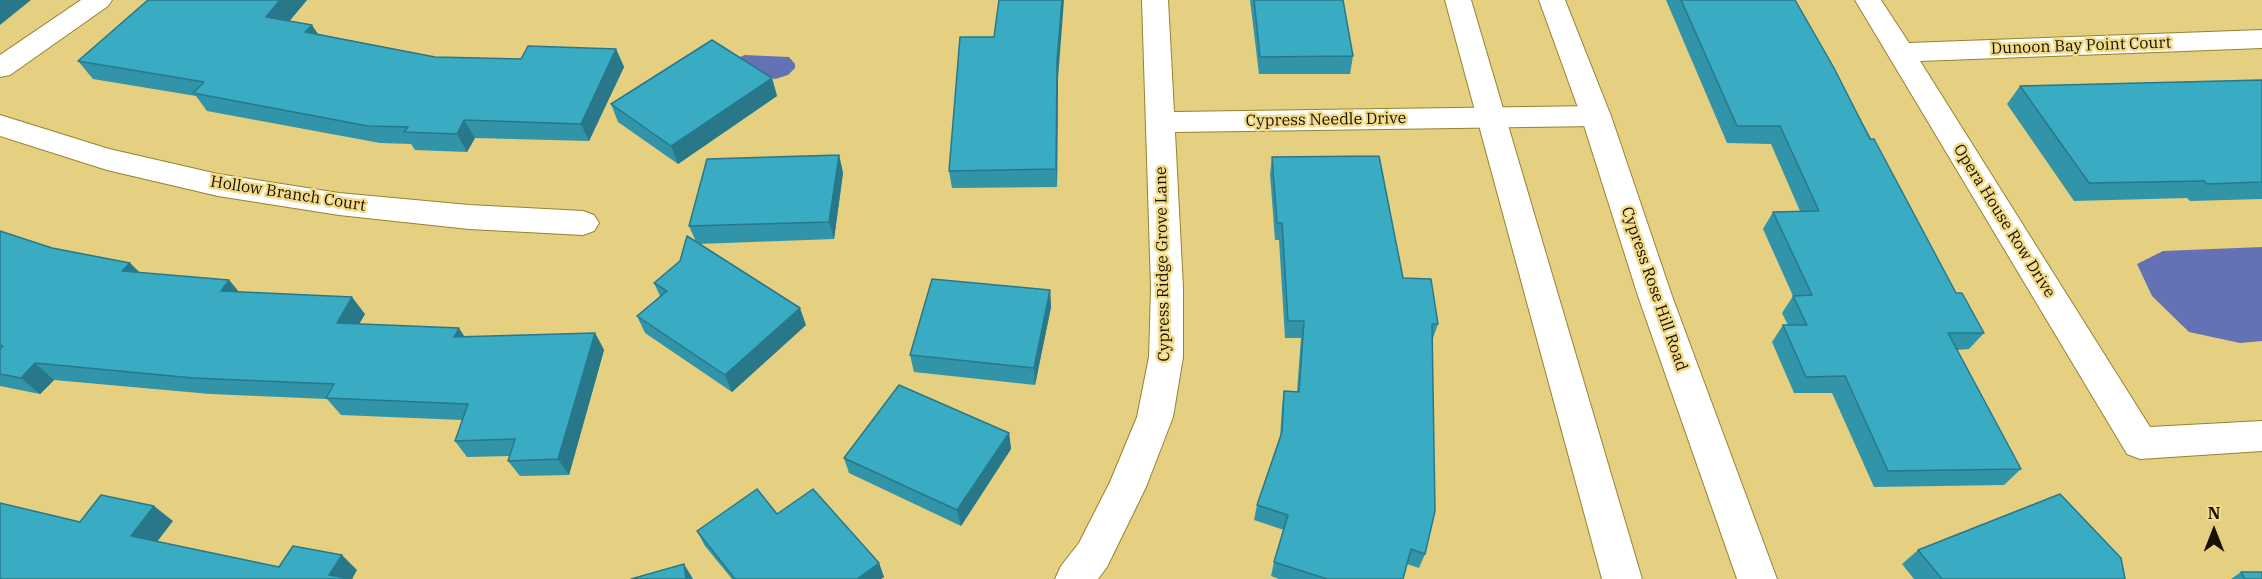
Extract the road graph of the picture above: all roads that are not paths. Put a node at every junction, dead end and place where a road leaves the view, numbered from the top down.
1 (99, 0) edge
2 (1155, 0) edge
3 (1458, 0) edge
4 (1552, 0) edge
5 (1868, 0) edge
6 (2262, 39) edge
7 (1900, 53) junction
8 (0, 68) edge
9 (1596, 116) junction
10 (1492, 118) junction
11 (1161, 122) junction
12 (0, 125) edge
13 (583, 223) dead end
14 (2262, 436) edge
15 (1075, 579) edge
16 (1622, 579) edge
17 (1757, 579) edge

1 - 8 street
2 - 11 street, Cypress Ridge Grove Lane
3 - 10 street
4 - 9 street, Cypress Rose Hill Road
5 - 7 street, Opera House Row Drive
6 - 7 street, Dunoon Bay Point Court
7 - 14 street, Opera House Row Drive
9 - 10 street, Cypress Needle Drive
9 - 17 street, Cypress Rose Hill Road
10 - 11 street, Cypress Needle Drive
10 - 16 street
11 - 15 street, Cypress Ridge Grove Lane
12 - 13 street, Hollow Branch Court

